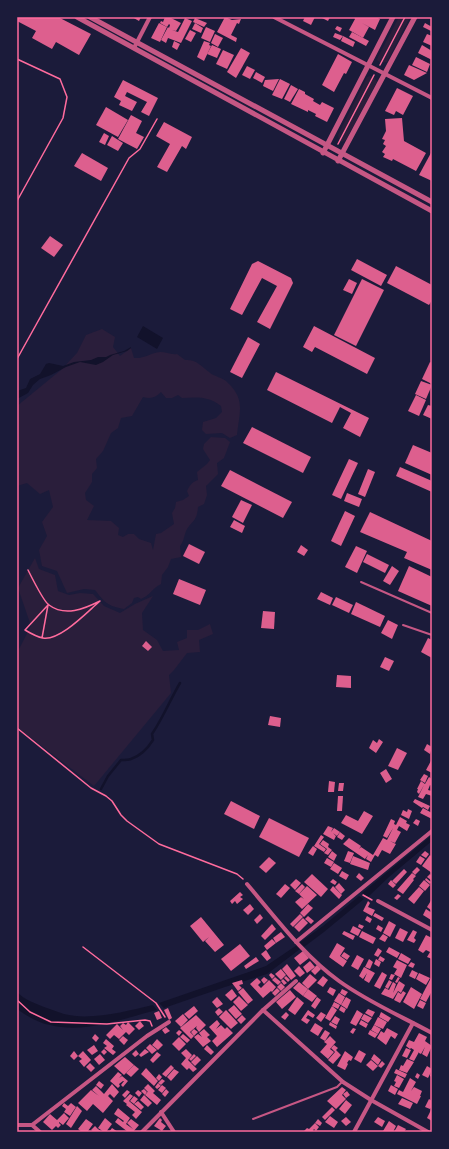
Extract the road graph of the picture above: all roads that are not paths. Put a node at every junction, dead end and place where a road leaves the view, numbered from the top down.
1 (77, 17) edge
2 (90, 17) edge
3 (150, 17) edge
4 (275, 17) edge
5 (393, 17) edge
6 (415, 17) edge
7 (137, 42) junction
8 (134, 48) junction
9 (368, 65) junction
10 (385, 74) junction
11 (220, 87) junction
12 (217, 94) junction
13 (432, 98) edge
14 (327, 145) junction
15 (323, 153) junction
16 (343, 153) junction
17 (338, 161) junction
18 (432, 202) edge
19 (432, 211) edge
20 (360, 582) dead end
21 (432, 614) edge
22 (403, 625) dead end
23 (432, 635) edge
24 (432, 831) edge
25 (247, 884) road end
26 (378, 901) dead end
27 (432, 930) edge
28 (296, 942) junction
29 (296, 981) dead end
30 (263, 1010) junction
31 (168, 1022) road end
32 (413, 1023) junction
33 (432, 1033) edge
34 (343, 1082) junction
35 (371, 1100) junction
36 (161, 1112) junction
37 (253, 1119) dead end
38 (17, 1125) edge
39 (32, 1125) junction
40 (40, 1132) edge
41 (142, 1132) edge
42 (174, 1132) edge
43 (354, 1132) edge
44 (428, 1132) edge

1 - 8 street
2 - 7 street
3 - 7 street
4 - 9 street
5 - 9 street
6 - 10 street
7 - 8 street
7 - 11 street
8 - 12 street
9 - 10 street
9 - 14 street
10 - 13 street
10 - 16 street
11 - 12 street
11 - 14 street
12 - 15 street
14 - 15 street
14 - 16 street
15 - 17 street
16 - 17 street
16 - 18 street
17 - 19 street
20 - 21 lane
22 - 23 lane
24 - 28 street
25 - 28 street
26 - 27 street
28 - 32 street
29 - 30 street
30 - 34 street
30 - 36 street
31 - 39 street
32 - 33 street
32 - 35 street
34 - 35 street
34 - 37 lane
35 - 43 street
35 - 44 street
36 - 41 street
36 - 42 street
38 - 39 street
39 - 40 street

